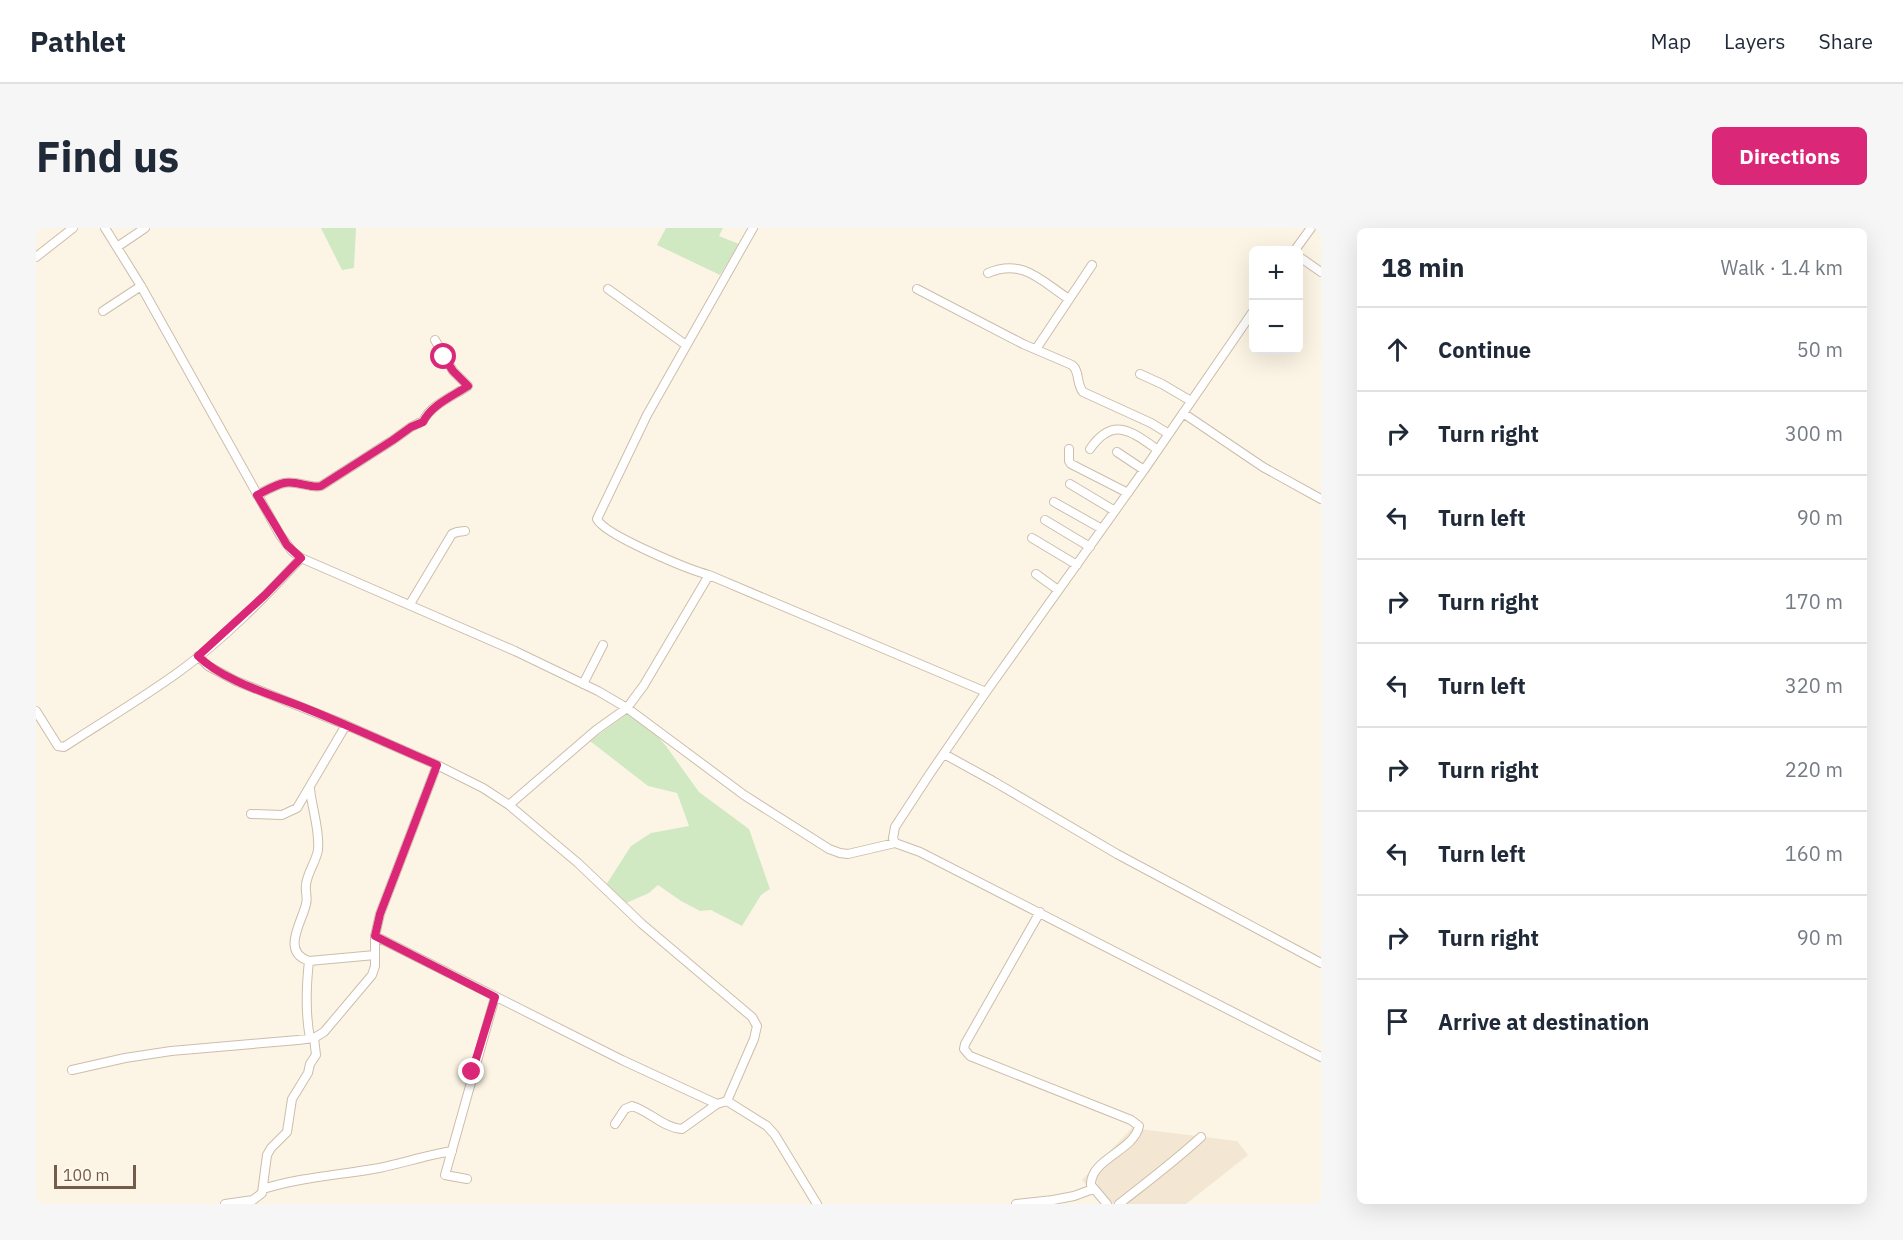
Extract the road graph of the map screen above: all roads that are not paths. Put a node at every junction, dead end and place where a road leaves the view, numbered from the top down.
1 (73, 228) edge
2 (105, 228) edge
3 (145, 228) edge
4 (753, 228) edge
5 (1311, 228) edge
6 (1298, 246) edge
7 (117, 248) junction
8 (36, 257) edge
9 (1303, 259) edge
10 (1092, 264) dead end
11 (1321, 272) edge
12 (988, 273) dead end
13 (141, 286) junction
14 (608, 289) dead end
15 (917, 289) dead end
16 (1069, 299) junction
17 (103, 311) dead end
18 (1249, 317) edge
19 (435, 340) dead end
20 (686, 345) junction
21 (1036, 349) junction
22 (1140, 374) dead end
23 (1191, 401) junction
24 (1183, 413) junction
25 (1169, 434) junction
26 (1090, 448) dead end
27 (1069, 449) dead end
28 (1158, 450) junction
29 (1117, 453) dead end
30 (1144, 470) junction
31 (1070, 484) dead end
32 (1128, 493) junction
33 (257, 495) junction
34 (1321, 499) edge
35 (1054, 502) dead end
36 (1115, 511) junction
37 (1045, 520) dead end
38 (1102, 529) junction
39 (465, 531) dead end
40 (1032, 538) dead end
41 (1090, 547) junction
42 (301, 558) junction
43 (1077, 565) junction
44 (1036, 574) dead end
45 (709, 575) junction
46 (1058, 590) junction
47 (410, 604) junction
48 (603, 645) dead end
49 (198, 656) junction
50 (584, 684) junction
51 (986, 692) junction
52 (627, 708) junction
53 (36, 711) edge
54 (346, 725) junction
55 (944, 754) junction
56 (437, 765) junction
57 (310, 789) junction
58 (509, 805) junction
59 (251, 814) dead end
60 (895, 843) junction
61 (1041, 912) junction
62 (375, 936) junction
63 (375, 955) junction
64 (309, 961) junction
65 (1321, 963) edge
66 (495, 997) junction
67 (312, 1038) junction
68 (1321, 1057) edge
69 (72, 1070) dead end
70 (728, 1101) junction
71 (717, 1104) junction
72 (615, 1124) dead end
73 (1201, 1137) dead end
74 (452, 1151) junction
75 (466, 1179) dead end
76 (263, 1189) junction
77 (1094, 1189) junction
78 (225, 1204) edge
79 (818, 1204) edge
80 (1016, 1204) edge
81 (1107, 1204) edge
82 (1119, 1204) edge

1 - 8 street
2 - 7 street
3 - 7 street
4 - 20 street
5 - 6 street
7 - 13 street
9 - 11 street
10 - 16 street
12 - 16 street
13 - 17 street
13 - 33 street
14 - 20 street
15 - 21 street
16 - 21 street
18 - 23 street
19 - 33 street
20 - 45 street
21 - 25 street
22 - 23 street
23 - 24 street
24 - 25 street
24 - 34 street
25 - 28 street
26 - 28 street
27 - 32 street
28 - 30 street
29 - 30 street
30 - 32 street
31 - 36 street
32 - 36 street
33 - 42 street
35 - 38 street
36 - 38 street
37 - 41 street
38 - 41 street
39 - 47 street
40 - 43 street
41 - 43 street
42 - 47 street
42 - 49 street
43 - 46 street
44 - 46 street
45 - 51 street
45 - 52 street
46 - 51 street
47 - 50 street
48 - 50 street
49 - 53 street
49 - 54 street
50 - 52 street
51 - 55 street
52 - 58 street
52 - 60 street
54 - 56 street
54 - 57 street
55 - 60 street
55 - 65 street
56 - 58 street
56 - 62 street
57 - 59 street
57 - 64 street
58 - 70 street
60 - 61 street
61 - 68 street
61 - 77 street
62 - 63 street
62 - 66 street
63 - 64 street
63 - 67 street
64 - 67 street
66 - 71 street
66 - 74 street
67 - 69 street
67 - 76 street
70 - 71 street
70 - 79 street
71 - 72 street
73 - 82 street
74 - 75 street
74 - 76 street
76 - 78 street
77 - 80 street
77 - 81 street

